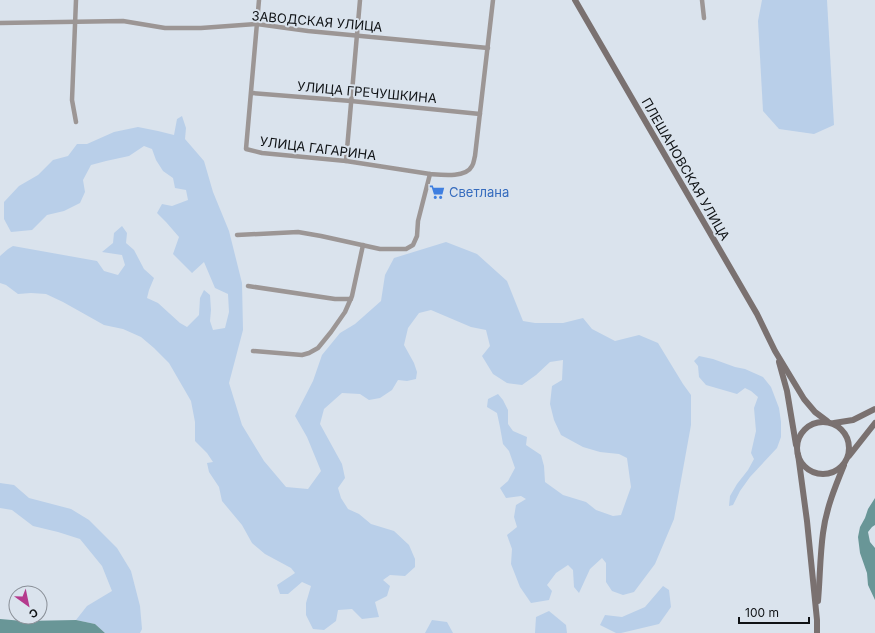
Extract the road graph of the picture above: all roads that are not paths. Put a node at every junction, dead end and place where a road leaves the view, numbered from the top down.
1 (76, 0) edge
2 (259, 0) edge
3 (360, 0) edge
4 (493, 0) edge
5 (575, 0) edge
6 (702, 0) edge
7 (704, 18) dead end
8 (75, 22) junction
9 (0, 23) edge
10 (257, 24) junction
11 (356, 36) junction
12 (488, 48) junction
13 (252, 93) junction
14 (351, 101) junction
15 (480, 114) junction
16 (76, 122) dead end
17 (346, 161) junction
18 (430, 174) junction
19 (237, 235) dead end
20 (363, 245) junction
21 (248, 286) dead end
22 (351, 299) junction
23 (253, 351) dead end
24 (775, 351) junction
25 (875, 409) edge
26 (827, 421) junction
27 (834, 423) junction
28 (875, 423) edge
29 (798, 452) junction
30 (846, 460) junction
31 (817, 620) junction
32 (818, 633) edge

1 - 8 street
2 - 10 street, УЛИЦА ГАГАРИНА
3 - 11 street
4 - 12 street
5 - 24 main road, ПЛЕШАНОВСКАЯ УЛИЦА
6 - 7 street
8 - 9 street, ЗАВОДСКАЯ УЛИЦА
8 - 10 street, ЗАВОДСКАЯ УЛИЦА
8 - 16 street
10 - 11 street, ЗАВОДСКАЯ УЛИЦА
10 - 13 street, УЛИЦА ГАГАРИНА
11 - 12 street, ЗАВОДСКАЯ УЛИЦА
11 - 14 street
12 - 15 street
13 - 14 street, УЛИЦА ГРЕЧУШКИНА
13 - 17 street, УЛИЦА ГАГАРИНА
14 - 15 street, УЛИЦА ГРЕЧУШКИНА
14 - 17 street
15 - 18 street, УЛИЦА ГАГАРИНА
17 - 18 street, УЛИЦА ГАГАРИНА
18 - 20 street
19 - 20 street
20 - 22 street
21 - 22 street
22 - 23 street
24 - 26 main road
24 - 29 main road
25 - 27 main road
26 - 27 main road
26 - 29 main road
27 - 30 main road
28 - 30 main road
29 - 30 main road
29 - 31 main road
30 - 31 main road
31 - 32 main road

